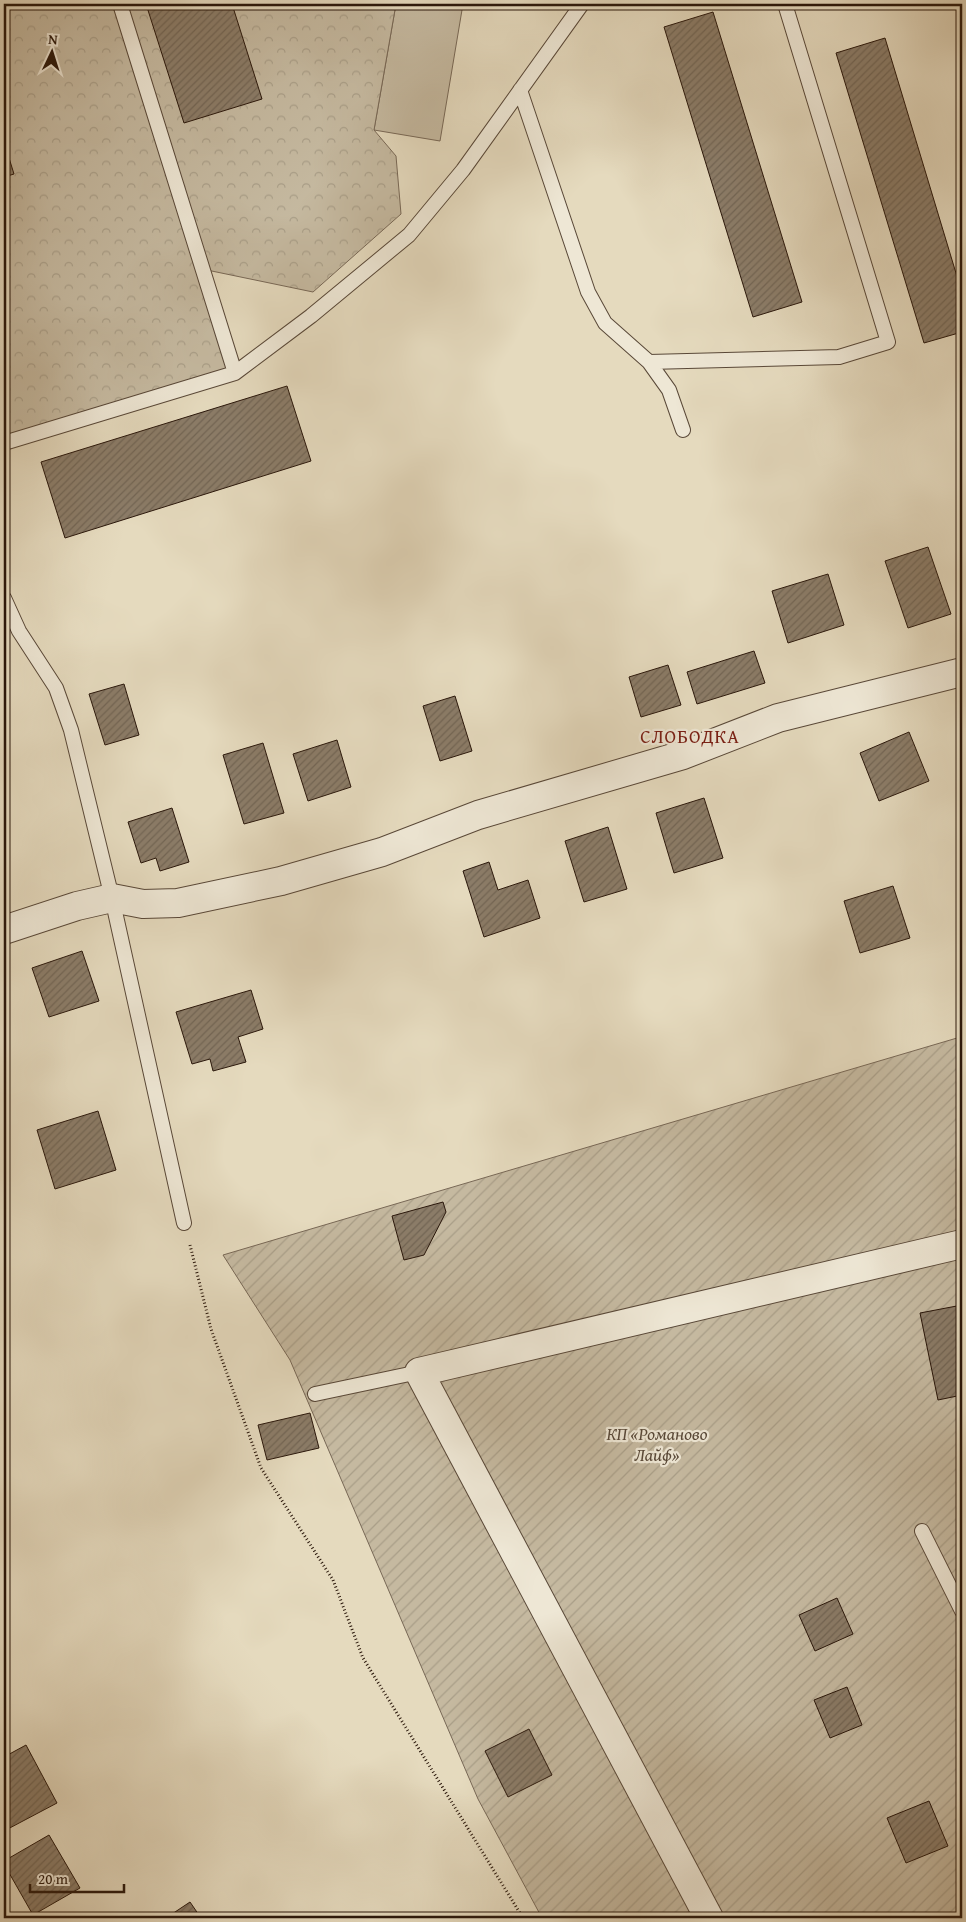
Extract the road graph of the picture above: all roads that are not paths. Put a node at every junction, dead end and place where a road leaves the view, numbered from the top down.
1 (120, 4) edge
2 (582, 4) edge
3 (786, 4) edge
4 (520, 90) junction
5 (649, 362) junction
6 (235, 373) junction
7 (683, 430) dead end
8 (4, 443) edge
9 (4, 598) edge
10 (962, 672) edge
11 (112, 898) junction
12 (4, 930) edge
13 (184, 1223) road end
14 (962, 1244) edge
15 (419, 1372) junction
16 (315, 1394) dead end
17 (922, 1531) dead end
18 (962, 1611) edge
19 (709, 1918) edge

1 - 6 lane
2 - 4 lane
3 - 5 lane
4 - 5 lane
4 - 6 lane
5 - 7 lane
6 - 8 lane
9 - 11 lane
10 - 11 street
11 - 12 street
11 - 13 lane
14 - 15 street
15 - 16 lane
15 - 19 street
17 - 18 lane

